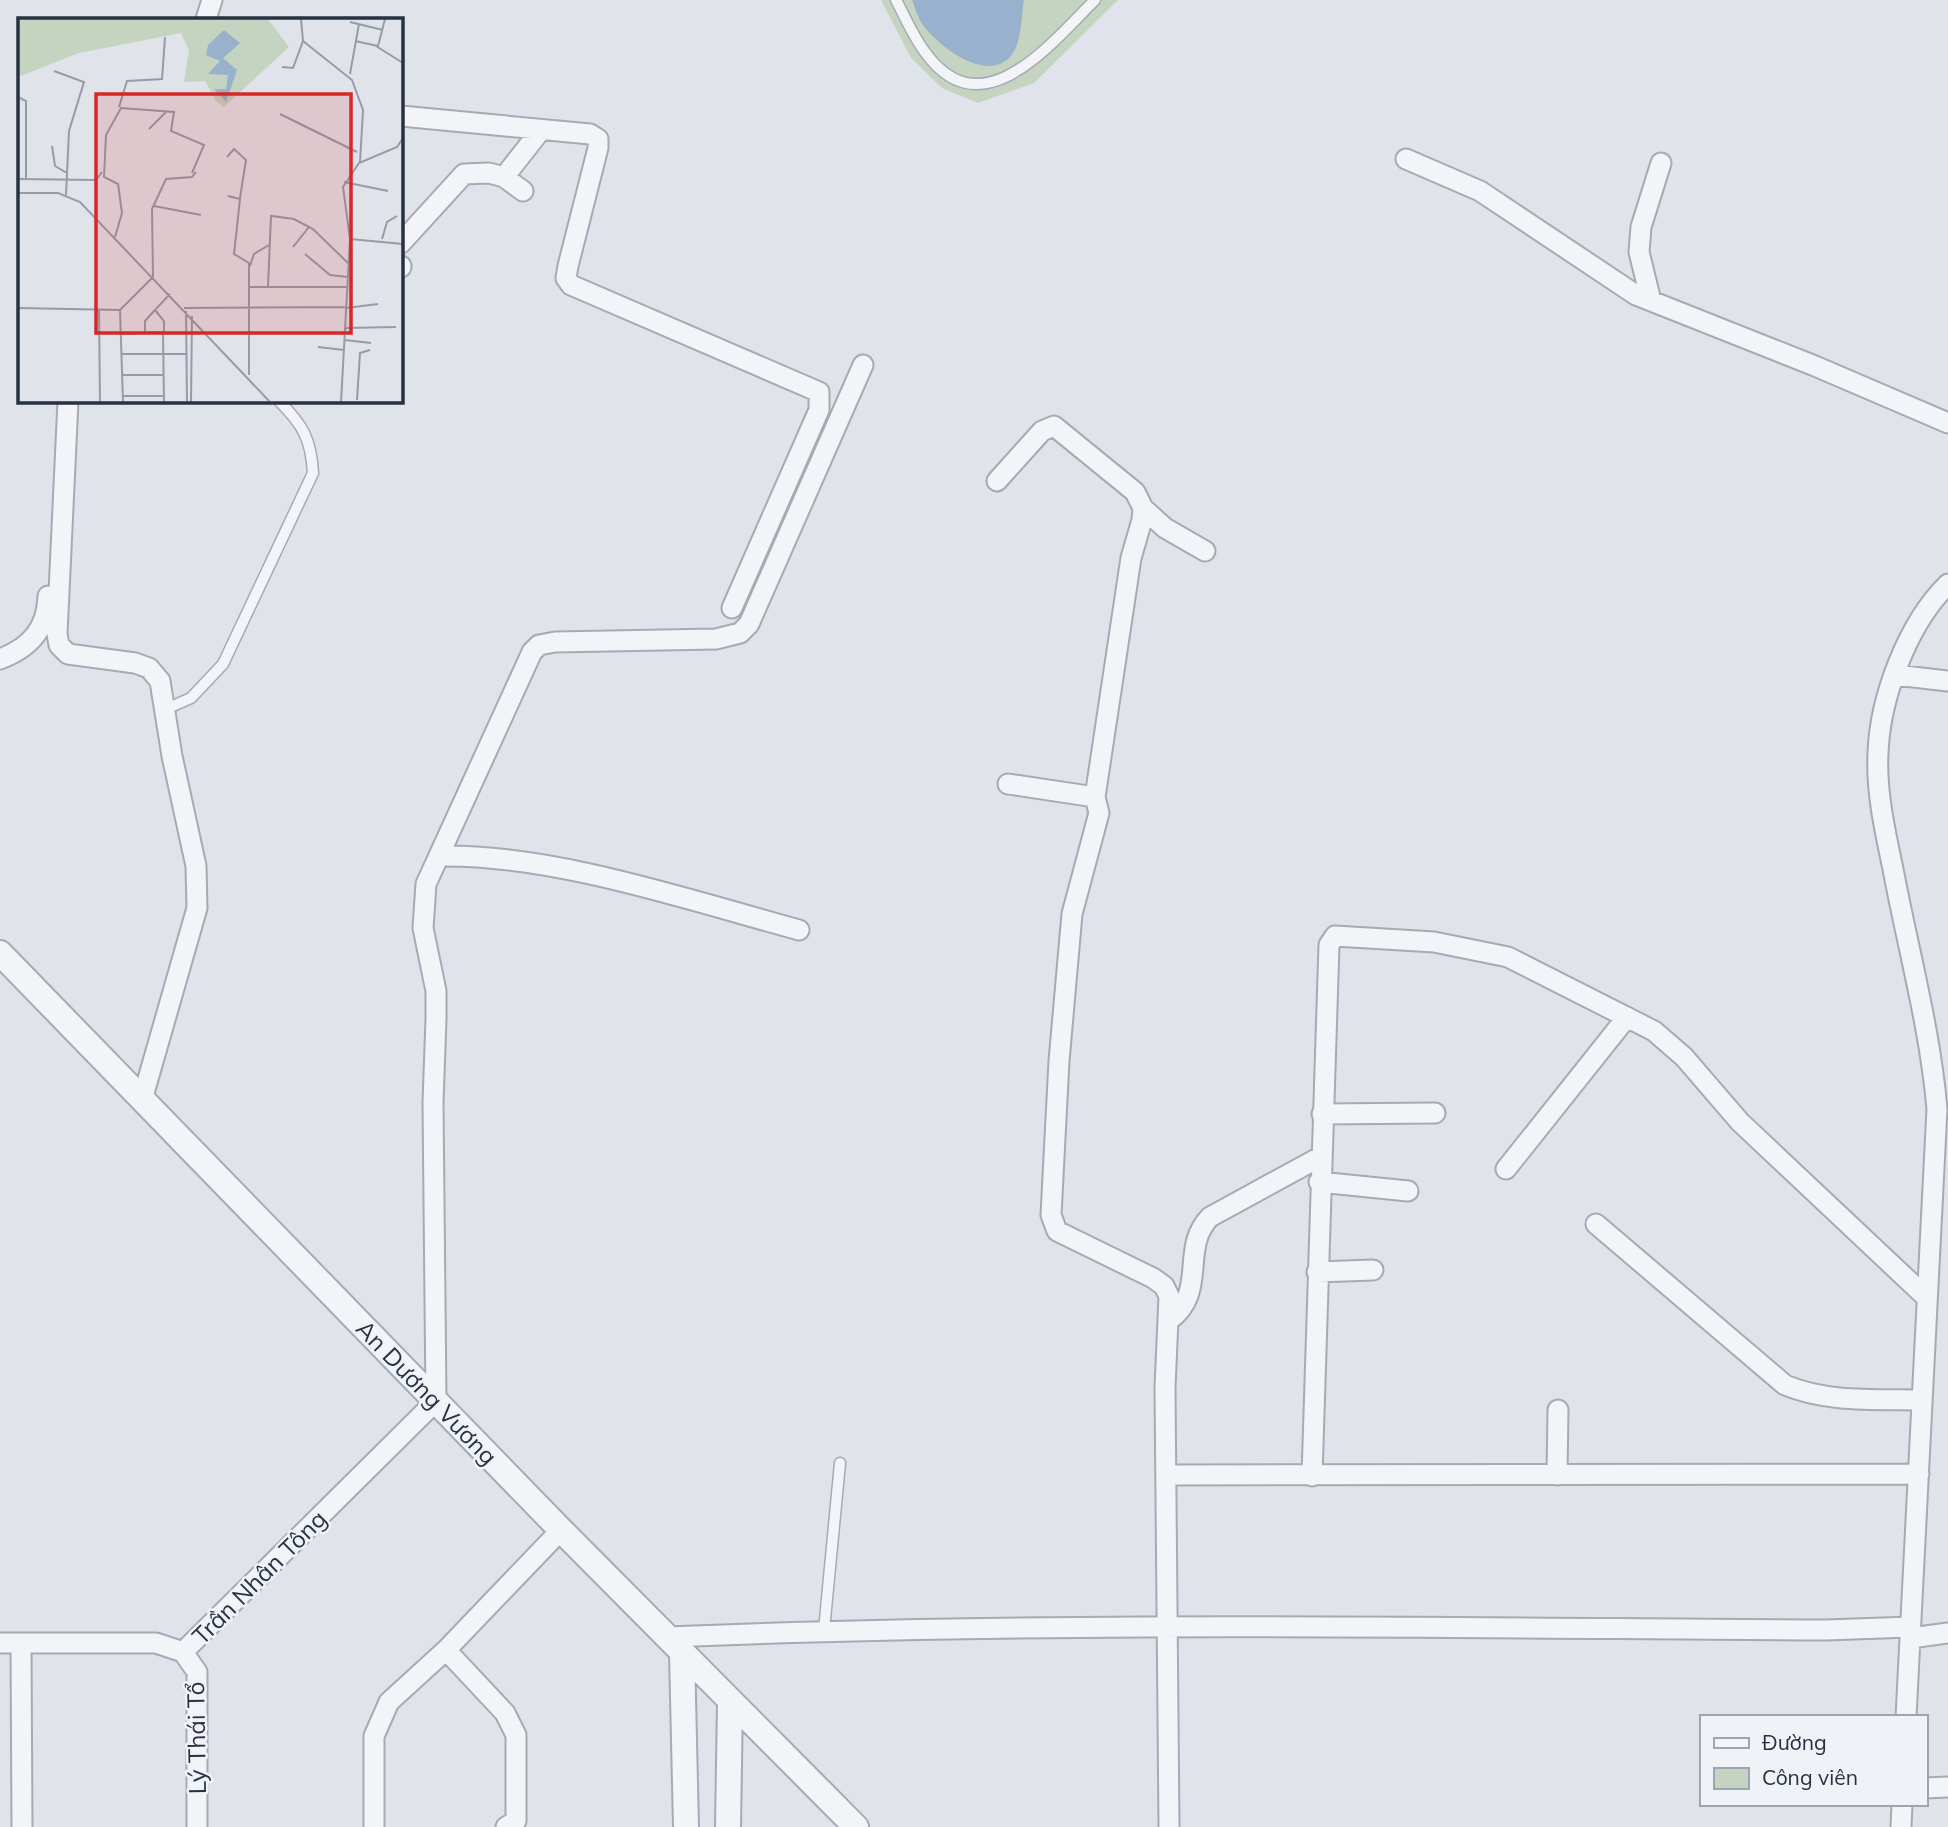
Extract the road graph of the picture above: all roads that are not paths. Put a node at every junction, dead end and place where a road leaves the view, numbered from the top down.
1 (212, 0) edge
2 (896, 0) edge
3 (1095, 0) edge
4 (206, 18) edge
5 (402, 116) edge
6 (541, 130) junction
7 (1406, 159) dead end
8 (1661, 163) dead end
9 (504, 177) junction
10 (523, 191) dead end
11 (402, 242) edge
12 (1651, 300) junction
13 (863, 365) dead end
14 (57, 402) edge
15 (68, 402) edge
16 (280, 402) edge
17 (1948, 423) edge
18 (997, 481) dead end
19 (1143, 508) junction
20 (1205, 551) dead end
21 (1948, 584) edge
22 (733, 608) dead end
23 (0, 659) edge
24 (1896, 675) junction
25 (1948, 681) edge
26 (166, 709) junction
27 (1008, 784) dead end
28 (1095, 797) junction
29 (439, 856) junction
30 (799, 930) dead end
31 (0, 953) edge
32 (1628, 1017) junction
33 (142, 1100) junction
34 (1942, 1109) edge
35 (1435, 1113) dead end
36 (1322, 1114) junction
37 (1320, 1157) junction
38 (1506, 1169) dead end
39 (1319, 1182) junction
40 (1408, 1191) dead end
41 (1596, 1224) dead end
42 (1373, 1270) dead end
43 (1317, 1272) junction
44 (1927, 1298) junction
45 (1168, 1321) junction
46 (1923, 1400) junction
47 (436, 1401) junction
48 (1558, 1410) dead end
49 (839, 1463) dead end
50 (1919, 1474) junction
51 (1166, 1475) junction
52 (1558, 1475) junction
53 (1312, 1476) junction
54 (561, 1530) junction
55 (1166, 1628) junction
56 (824, 1630) junction
57 (1911, 1632) junction
58 (1948, 1633) edge
59 (0, 1643) edge
60 (21, 1643) junction
61 (675, 1645) junction
62 (446, 1650) junction
63 (183, 1652) junction
64 (730, 1702) junction
65 (1906, 1715) edge
66 (1948, 1787) edge
67 (1927, 1788) edge
68 (1902, 1806) edge
69 (509, 1826) edge
70 (22, 1827) edge
71 (197, 1827) edge
72 (373, 1827) edge
73 (686, 1827) edge
74 (728, 1827) edge
75 (856, 1827) edge
76 (1169, 1827) edge
77 (1900, 1827) edge

1 - 4 street
2 - 3 lane
5 - 6 street
6 - 9 street
6 - 22 street
7 - 12 street
8 - 12 street
9 - 10 street
9 - 11 street
12 - 17 street
13 - 29 street
14 - 23 street
15 - 26 street
16 - 26 lane
18 - 19 street
19 - 20 street
19 - 28 street
21 - 24 street
24 - 25 street
24 - 34 street
26 - 33 street
27 - 28 street
28 - 45 street
29 - 30 street
29 - 47 street
31 - 33 street, An Dương Vương
32 - 36 street
32 - 38 street
32 - 44 street
33 - 47 street, An Dương Vương
34 - 44 street
35 - 36 street
36 - 37 street
37 - 39 street
37 - 45 street
39 - 40 street
39 - 43 street
41 - 46 street
42 - 43 street
43 - 53 street
44 - 46 street
45 - 51 street
46 - 50 street
47 - 54 street, An Dương Vương
47 - 63 street, Trần Nhân Tông
48 - 52 street
49 - 56 lane
50 - 52 street
50 - 57 street
51 - 53 street
51 - 55 street
52 - 53 street
54 - 61 street, An Dương Vương
54 - 62 street
55 - 56 street
55 - 57 street
55 - 76 street
56 - 61 street
57 - 58 street
57 - 65 street
59 - 60 street, Trần Nhân Tông
60 - 63 street, Trần Nhân Tông
60 - 70 street
61 - 64 street, An Dương Vương
61 - 73 street
62 - 69 street
62 - 72 street
63 - 71 street, Lý Thái Tổ
64 - 74 street
64 - 75 street, An Dương Vương
66 - 67 street
68 - 77 street

